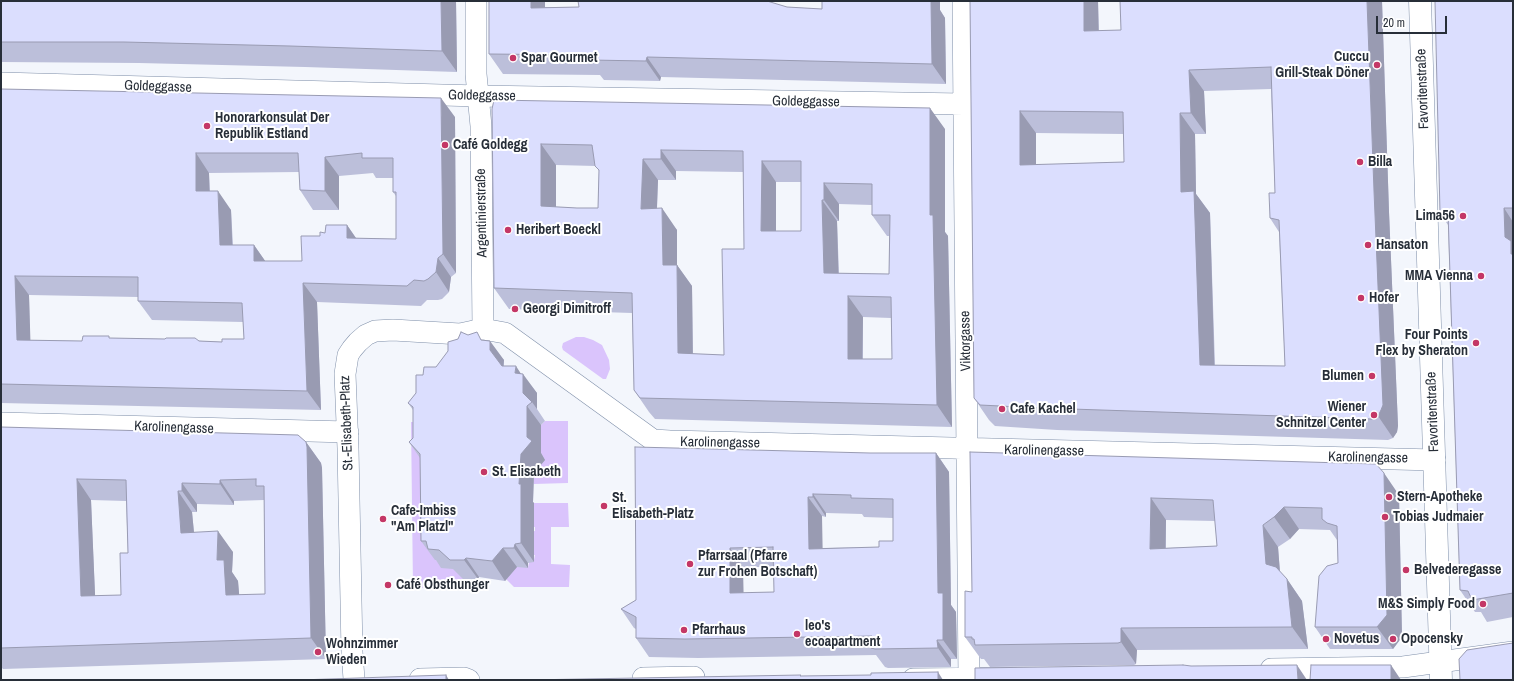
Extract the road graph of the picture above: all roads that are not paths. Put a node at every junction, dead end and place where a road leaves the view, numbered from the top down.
1 (476, 1) edge
2 (963, 1) edge
3 (1420, 1) edge
4 (1, 83) edge
5 (479, 96) junction
6 (964, 104) junction
7 (483, 329) junction
8 (1, 423) edge
9 (348, 432) junction
10 (653, 440) joint
11 (967, 448) junction
12 (1435, 460) junction
13 (1513, 652) edge
14 (1252, 669) edge
15 (1441, 671) edge
16 (714, 677) edge
17 (643, 678) edge
18 (1019, 678) edge
19 (357, 679) edge
20 (403, 679) edge
21 (969, 679) edge
22 (469, 680) edge
23 (894, 680) edge

1 - 5 street, Argentinierstraße
2 - 6 street, Viktorgasse
3 - 12 main road, Favoritenstraße
4 - 5 street, Goldeggasse
5 - 6 street, Goldeggasse
5 - 7 street, Argentinierstraße
6 - 11 street, Viktorgasse
7 - 9 street, St.-Elisabeth-Platz
7 - 10 street, St.-Elisabeth-Platz
8 - 9 street, Karolinengasse
9 - 19 street, St.-Elisabeth-Platz
10 - 11 street, Karolinengasse
11 - 12 street, Karolinengasse
11 - 21 street, Viktorgasse
12 - 15 main road, Favoritenstraße
13 - 15 street
14 - 15 street
16 - 17 street
18 - 21 street
20 - 22 street
21 - 23 street

